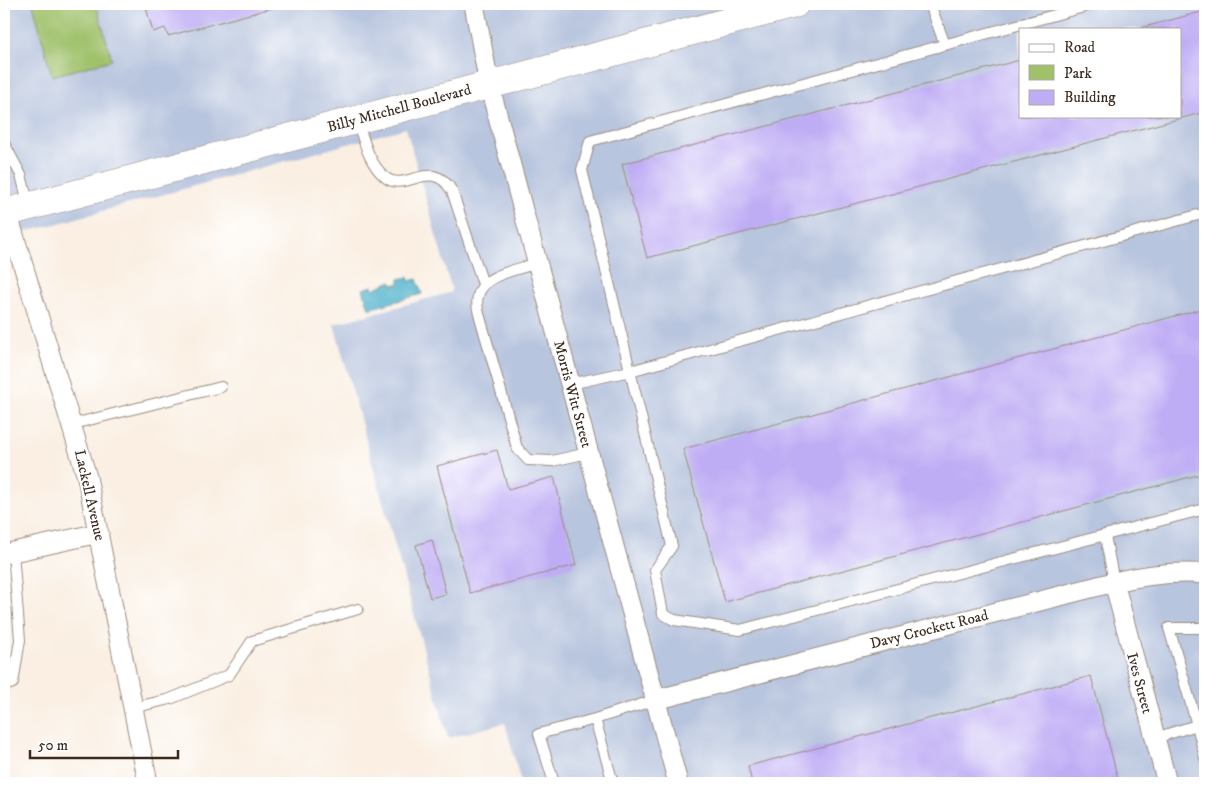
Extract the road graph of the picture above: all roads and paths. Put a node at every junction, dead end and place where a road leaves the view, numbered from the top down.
1 (474, 4) edge
2 (795, 4) edge
3 (930, 4) edge
4 (1096, 4) edge
5 (945, 44) junction
6 (489, 84) junction
7 (357, 119) junction
8 (4, 143) edge
9 (13, 211) edge
10 (1205, 213) edge
11 (538, 263) junction
12 (484, 284) junction
13 (630, 371) junction
14 (570, 384) junction
15 (222, 387) dead end
16 (73, 424) junction
17 (588, 453) junction
18 (1205, 509) edge
19 (99, 534) junction
20 (1105, 536) junction
21 (8, 553) edge
22 (1205, 574) edge
23 (1114, 582) junction
24 (358, 609) dead end
25 (1205, 628) edge
26 (4, 686) edge
27 (655, 700) junction
28 (132, 708) junction
29 (595, 719) junction
30 (1197, 725) junction
31 (1155, 738) junction
32 (1205, 757) edge
33 (148, 783) edge
34 (554, 783) edge
35 (613, 783) edge
36 (678, 783) edge
37 (1167, 783) edge

1 - 6 street, Morris Witt Street
2 - 6 main road, Billy Mitchell Boulevard
3 - 5 lane
4 - 5 lane
5 - 13 lane
6 - 7 main road, Billy Mitchell Boulevard
6 - 11 street, Morris Witt Street
7 - 9 main road, Billy Mitchell Boulevard
7 - 12 lane
8 - 9 lane
9 - 16 street, Lackell Avenue
10 - 13 lane
11 - 12 lane
11 - 14 street, Morris Witt Street
12 - 17 lane
13 - 14 lane
13 - 20 lane
14 - 17 street, Morris Witt Street
15 - 16 lane
16 - 19 street, Lackell Avenue
17 - 27 street, Morris Witt Street
18 - 20 lane
19 - 21 street
19 - 28 street, Lackell Avenue
20 - 23 lane
21 - 26 lane
22 - 23 street, Davy Crockett Road
23 - 27 street, Davy Crockett Road
23 - 31 street, Ives Street
24 - 28 lane
25 - 30 lane
27 - 29 lane
27 - 36 street, Morris Witt Street
28 - 33 street, Lackell Avenue
29 - 34 lane
29 - 35 lane
30 - 31 lane
30 - 32 lane
31 - 37 street, Ives Street

